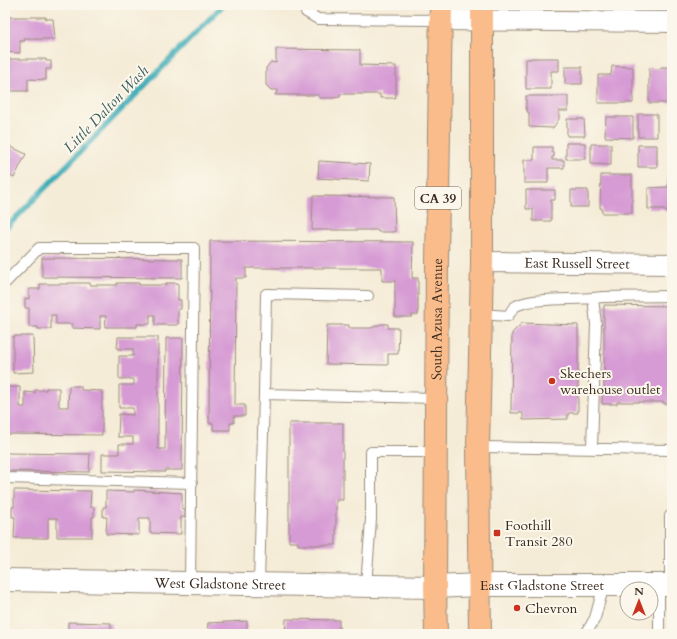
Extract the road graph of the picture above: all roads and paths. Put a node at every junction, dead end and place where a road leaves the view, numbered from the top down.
1 (304, 5) edge
2 (440, 12) edge
3 (482, 13) edge
4 (672, 22) edge
5 (482, 262) junction
6 (672, 264) edge
7 (5, 283) edge
8 (368, 296) dead end
9 (672, 296) edge
10 (593, 298) junction
11 (481, 314) junction
12 (264, 394) junction
13 (436, 398) junction
14 (478, 447) junction
15 (592, 448) junction
16 (672, 450) edge
17 (436, 452) junction
18 (5, 478) edge
19 (192, 483) junction
20 (670, 516) dead end
21 (5, 580) edge
22 (190, 582) junction
23 (259, 584) junction
24 (479, 585) junction
25 (604, 585) junction
26 (667, 585) edge
27 (366, 586) junction
28 (435, 587) junction
29 (436, 634) edge
30 (480, 634) edge
31 (586, 634) edge
32 (659, 634) edge

1 - 2 lane
2 - 3 street
2 - 13 main road, South Azusa Avenue / CA 39
3 - 4 street
3 - 5 main road, CA 39
5 - 6 street, East Russell Street
5 - 11 main road, CA 39
7 - 19 lane
8 - 12 lane
9 - 10 lane
10 - 11 lane
10 - 15 lane
11 - 14 main road, CA 39
12 - 13 lane
12 - 23 lane
13 - 17 main road, South Azusa Avenue / CA 39
14 - 15 lane
14 - 24 main road, CA 39
15 - 16 lane
17 - 27 lane
17 - 28 main road, South Azusa Avenue / CA 39
18 - 19 lane
19 - 22 lane
20 - 26 lane
21 - 22 street, West Gladstone Street
22 - 23 street, West Gladstone Street
23 - 27 street, West Gladstone Street
24 - 25 street, East Gladstone Street
24 - 28 street, East Gladstone Street
24 - 30 main road, CA 39
25 - 26 street, East Gladstone Street
25 - 31 lane
26 - 32 lane
27 - 28 street, West Gladstone Street
28 - 29 main road, South Azusa Avenue / CA 39

